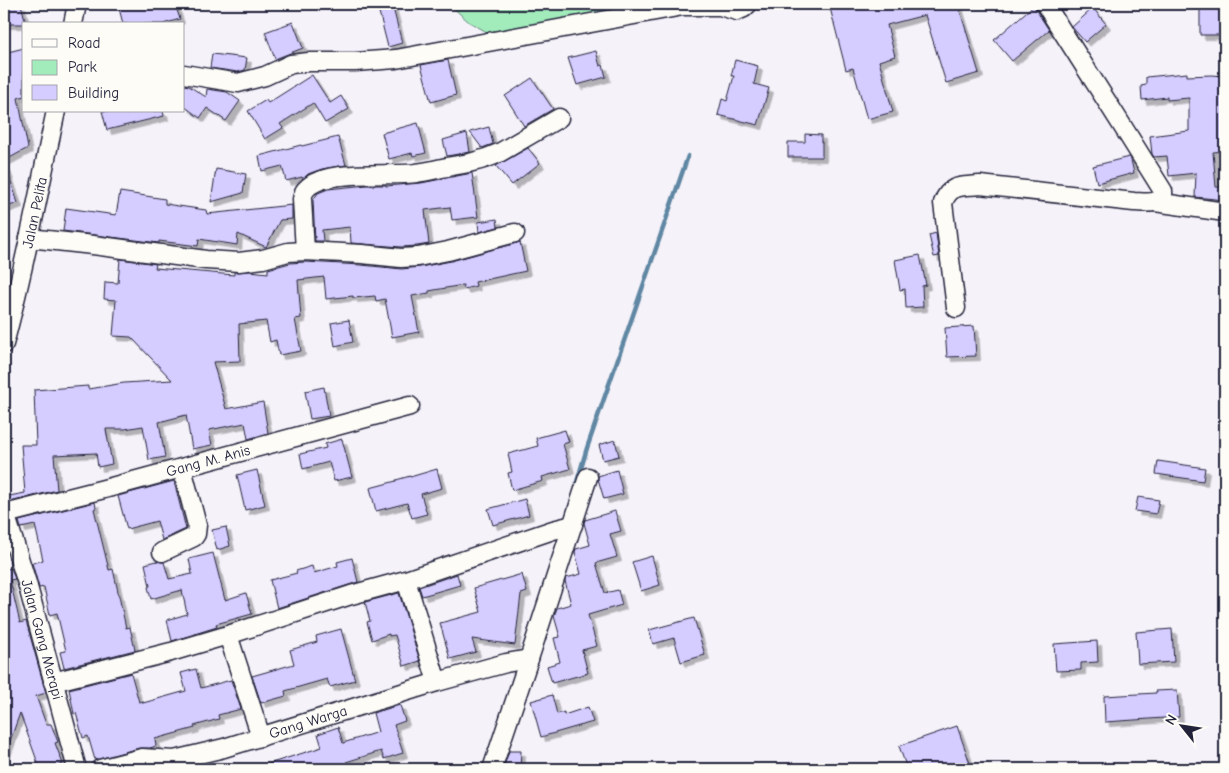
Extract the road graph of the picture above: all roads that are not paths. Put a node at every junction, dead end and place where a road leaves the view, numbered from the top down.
1 (77, 4) edge
2 (748, 4) edge
3 (1048, 8) edge
4 (73, 22) edge
5 (185, 74) edge
6 (56, 112) edge
7 (559, 118) dead end
8 (1155, 202) junction
9 (1225, 212) edge
10 (515, 233) dead end
11 (29, 238) junction
12 (305, 251) junction
13 (956, 308) dead end
14 (8, 315) edge
15 (4, 344) edge
16 (410, 406) dead end
17 (182, 468) junction
18 (588, 476) dead end
19 (4, 512) edge
20 (565, 527) junction
21 (162, 552) dead end
22 (406, 580) junction
23 (228, 635) junction
24 (523, 660) junction
25 (53, 682) junction
26 (438, 682) junction
27 (261, 737) junction
28 (77, 769) edge
29 (100, 769) edge
30 (492, 769) edge

1 - 4 street
2 - 5 street
3 - 8 street
6 - 11 street, Jalan Pelita
7 - 12 street
8 - 9 street
8 - 13 street
10 - 12 street
11 - 12 street
11 - 14 street, Jalan Pelita
14 - 15 street, Jalan Pelita
16 - 17 street, Gang M. Anis
17 - 19 street, Gang M. Anis
17 - 21 street
18 - 20 street
19 - 25 street, Jalan Gang Merapi
20 - 22 street
20 - 24 street
22 - 23 street
22 - 26 street
23 - 25 street
23 - 27 street
24 - 26 street, Gang Warga
24 - 30 street
25 - 28 street, Jalan Gang Merapi
26 - 27 street, Gang Warga
27 - 29 street, Gang Warga

